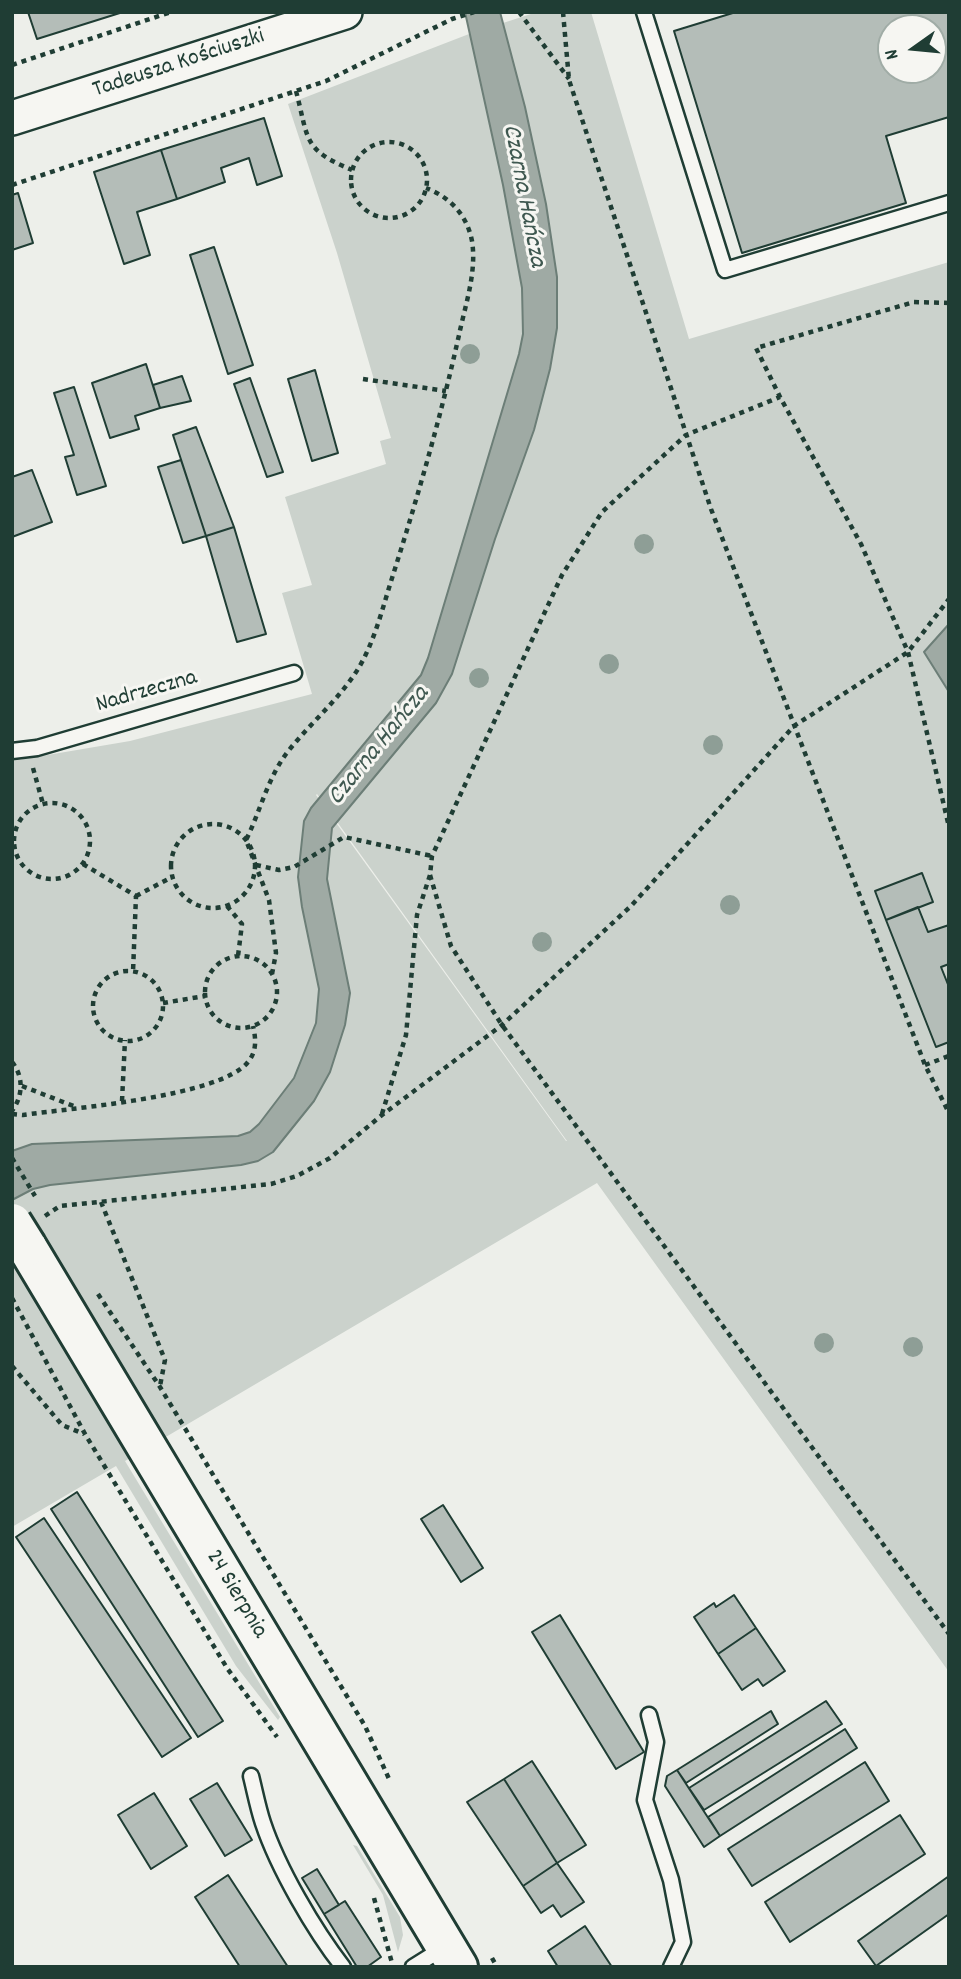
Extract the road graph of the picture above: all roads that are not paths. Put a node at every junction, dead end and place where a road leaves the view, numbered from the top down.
1 (345, 12) edge
2 (644, 12) edge
3 (12, 118) edge
4 (949, 203) edge
5 (294, 673) dead end
6 (20, 750) edge
7 (27, 1229) edge
8 (649, 1715) dead end
9 (251, 1776) dead end
10 (465, 1956) edge
11 (343, 1967) edge
12 (414, 1967) edge
13 (671, 1967) edge

1 - 3 street, Tadeusza Kościuszki
2 - 4 lane
5 - 6 lane, Nadrzeczna
7 - 10 main road, 24 Sierpnia
8 - 13 lane
9 - 11 lane
10 - 12 lane

